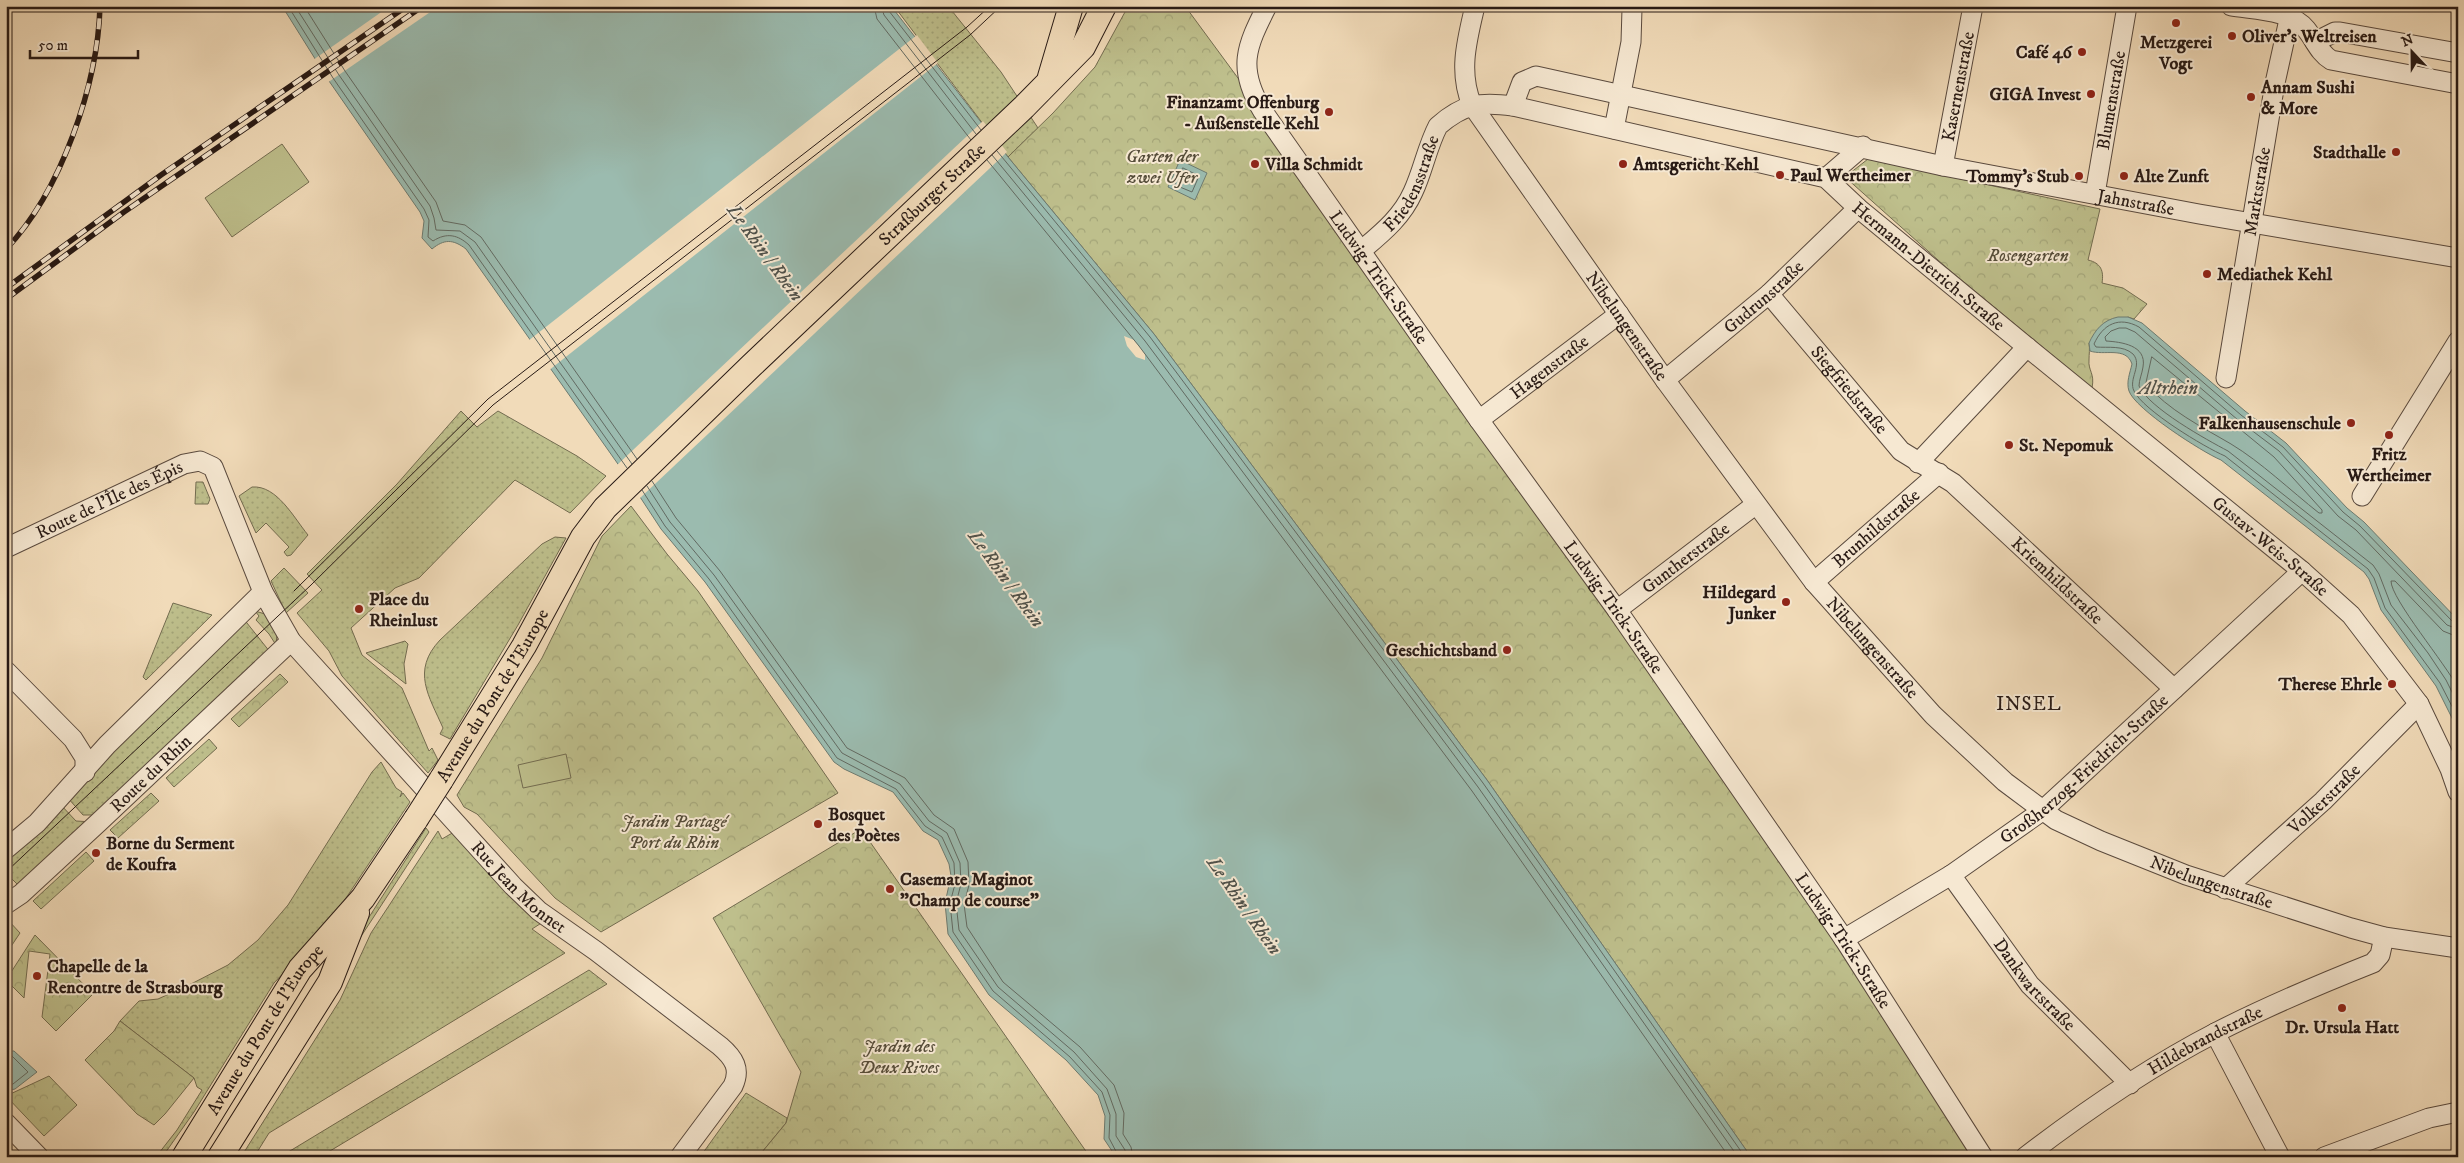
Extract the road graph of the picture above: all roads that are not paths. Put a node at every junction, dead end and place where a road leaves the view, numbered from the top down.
1 (1071, 6) edge
2 (1104, 6) edge
3 (1267, 6) edge
4 (1475, 6) edge
5 (1972, 6) edge
6 (2127, 6) edge
7 (2231, 6) edge
8 (1632, 10) dead end
9 (2291, 12) edge
10 (2315, 42) junction
11 (2458, 53) edge
12 (1049, 81) junction
13 (2458, 84) edge
14 (1621, 94) junction
15 (1472, 105) junction
16 (1513, 106) junction
17 (1614, 129) junction
18 (1863, 146) junction
19 (1943, 166) junction
20 (1826, 178) junction
21 (2095, 194) junction
22 (1858, 208) junction
23 (2251, 223) junction
24 (1362, 250) junction
25 (2458, 258) edge
26 (1769, 294) junction
27 (1619, 314) junction
28 (2458, 341) edge
29 (2027, 347) junction
30 (2226, 378) dead end
31 (1665, 380) junction
32 (1479, 420) junction
33 (1918, 463) junction
34 (213, 467) joint
35 (1939, 473) junction
36 (620, 493) joint
37 (2362, 496) dead end
38 (1755, 504) junction
39 (6, 548) edge
40 (2302, 571) junction
41 (1814, 582) junction
42 (263, 592) junction
43 (1617, 610) junction
44 (292, 641) junction
45 (6, 671) edge
46 (2174, 689) junction
47 (2419, 704) junction
48 (85, 772) junction
49 (2458, 792) edge
50 (2042, 811) junction
51 (6, 849) edge
52 (1951, 875) junction
53 (2225, 889) junction
54 (363, 898) junction
55 (6, 904) edge
56 (2384, 937) junction
57 (1844, 939) junction
58 (2458, 948) edge
59 (2216, 1033) junction
60 (2130, 1084) junction
61 (2458, 1112) edge
62 (6, 1123) edge
63 (184, 1152) edge
64 (39, 1157) edge
65 (220, 1157) edge
66 (680, 1157) edge
67 (1983, 1157) edge
68 (2025, 1157) edge
69 (2280, 1157) edge
70 (2324, 1157) edge

1 - 12 main road, Straßburger Straße
2 - 12 main road, Straßburger Straße
3 - 24 street, Ludwig-Trick-Straße
4 - 15 street
5 - 19 street, Kasernenstraße
6 - 21 street, Blumenstraße
7 - 9 street
8 - 14 street
9 - 10 street
9 - 23 street, Marktstraße
10 - 11 street
10 - 13 street
12 - 36 main road, Straßburger Straße
14 - 16 street
14 - 17 street
14 - 18 street
15 - 16 street
15 - 24 street, Friedensstraße
15 - 27 street, Nibelungenstraße
16 - 17 street
17 - 20 street
18 - 19 street, Jahnstraße
18 - 20 street
19 - 21 street, Jahnstraße
20 - 22 street, Hermann-Dietrich-Straße
21 - 23 street, Jahnstraße
22 - 26 street, Gudrunstraße
22 - 29 street, Hermann-Dietrich-Straße
23 - 25 street, Jahnstraße
23 - 30 street, Marktstraße
24 - 32 street, Ludwig-Trick-Straße
26 - 31 street, Gudrunstraße
26 - 33 street, Siegfriedstraße
27 - 31 street, Nibelungenstraße
27 - 32 street, Hagenstraße
28 - 37 street
29 - 33 street, Brunhildstraße
29 - 40 street, Gustav-Weis-Straße
31 - 38 street, Nibelungenstraße
32 - 43 street, Ludwig-Trick-Straße
33 - 35 street, Siegfriedstraße
34 - 39 street, Route de l'Île des Épis
34 - 42 street, Rue Jean Monnet
35 - 41 street, Brunhildstraße
35 - 46 street, Kriemhildstraße
36 - 54 main road, Avenue du Pont de l'Europe, bridge
38 - 41 street, Nibelungenstraße
38 - 43 street, Guntherstraße
40 - 46 street, Großherzog-Friedrich-Straße
40 - 47 street, Gustav-Weis-Straße
41 - 50 street, Nibelungenstraße
42 - 44 street, Rue Jean Monnet
42 - 48 street
43 - 57 street, Ludwig-Trick-Straße
44 - 55 street, Route du Rhin
44 - 66 street, Rue Jean Monnet
45 - 48 street
46 - 50 street, Großherzog-Friedrich-Straße
47 - 49 street, Gustav-Weis-Straße
47 - 53 street, Volkerstraße
48 - 51 street
50 - 52 street, Großherzog-Friedrich-Straße
50 - 53 street, Nibelungenstraße
52 - 57 street, Großherzog-Friedrich-Straße
52 - 60 street, Dankwartstraße
53 - 56 street, Nibelungenstraße
54 - 63 main road, Avenue du Pont de l'Europe
54 - 65 main road, Avenue du Pont de l'Europe
56 - 58 street, Nibelungenstraße
56 - 59 street, Hildebrandstraße
57 - 67 street, Ludwig-Trick-Straße
59 - 60 street, Hildebrandstraße
59 - 69 street
60 - 68 street, Hildebrandstraße
61 - 70 street
62 - 64 street

